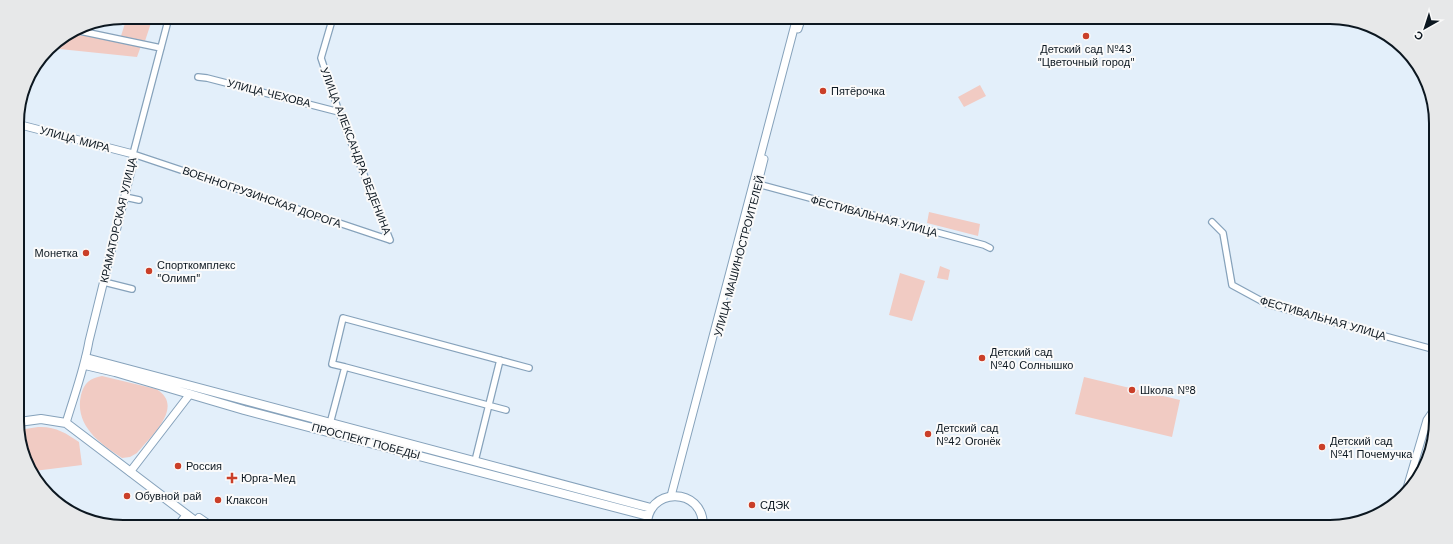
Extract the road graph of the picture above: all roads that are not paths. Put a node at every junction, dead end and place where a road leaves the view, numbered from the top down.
1 (167, 24) edge
2 (331, 24) edge
3 (795, 24) edge
4 (800, 24) edge
5 (85, 32) edge
6 (161, 48) junction
7 (198, 77) dead end
8 (340, 112) junction
9 (24, 126) edge
10 (133, 154) junction
11 (758, 184) junction
12 (125, 197) junction
13 (139, 200) dead end
14 (1212, 222) dead end
15 (390, 240) joint
16 (990, 248) dead end
17 (104, 282) junction
18 (132, 289) dead end
19 (1429, 348) edge
20 (500, 360) junction
21 (85, 362) junction
22 (345, 367) junction
23 (529, 368) dead end
24 (190, 390) junction
25 (488, 406) junction
26 (506, 410) dead end
27 (1429, 417) edge
28 (24, 421) edge
29 (66, 423) junction
30 (329, 427) junction
31 (475, 461) junction
32 (132, 471) junction
33 (1409, 481) edge
34 (673, 496) junction
35 (650, 512) junction
36 (186, 515) junction
37 (182, 520) edge
38 (193, 520) edge
39 (202, 520) edge
40 (648, 520) edge
41 (702, 520) edge

1 - 6 street, КРАМАТОРСКАЯ УЛИЦА
2 - 8 street, УЛИЦА АЛЕКСАНДРА ВЕДЕНИНА
3 - 34 street
4 - 11 street, УЛИЦА МАШИНОСТРОИТЕЛЕЙ
5 - 6 street
6 - 10 street, КРАМАТОРСКАЯ УЛИЦА
7 - 8 street, УЛИЦА ЧЕХОВА
8 - 15 street, УЛИЦА АЛЕКСАНДРА ВЕДЕНИНА
9 - 10 street, УЛИЦА МИРА
10 - 12 street, КРАМАТОРСКАЯ УЛИЦА
10 - 15 street, ВОЕННОГРУЗИНСКАЯ ДОРОГА
11 - 16 street, ФЕСТИВАЛЬНАЯ УЛИЦА
11 - 34 street, УЛИЦА МАШИНОСТРОИТЕЛЕЙ
12 - 13 street
12 - 17 street, КРАМАТОРСКАЯ УЛИЦА
14 - 19 street, ФЕСТИВАЛЬНАЯ УЛИЦА
17 - 18 street
17 - 21 street, КРАМАТОРСКАЯ УЛИЦА
20 - 22 street
20 - 23 street
20 - 25 street
21 - 24 main road, ПРОСПЕКТ ПОБЕДЫ
21 - 29 street, КРАМАТОРСКАЯ УЛИЦА
22 - 25 street
22 - 30 street
24 - 30 main road, ПРОСПЕКТ ПОБЕДЫ
24 - 32 street
25 - 26 street
25 - 31 street
27 - 33 street
28 - 29 main road
29 - 32 main road
30 - 31 main road
30 - 35 main road, ПРОСПЕКТ ПОБЕДЫ
31 - 35 main road
32 - 36 main road
32 - 39 main road
34 - 35 main road
34 - 41 main road
35 - 40 main road
36 - 37 street
36 - 38 main road

